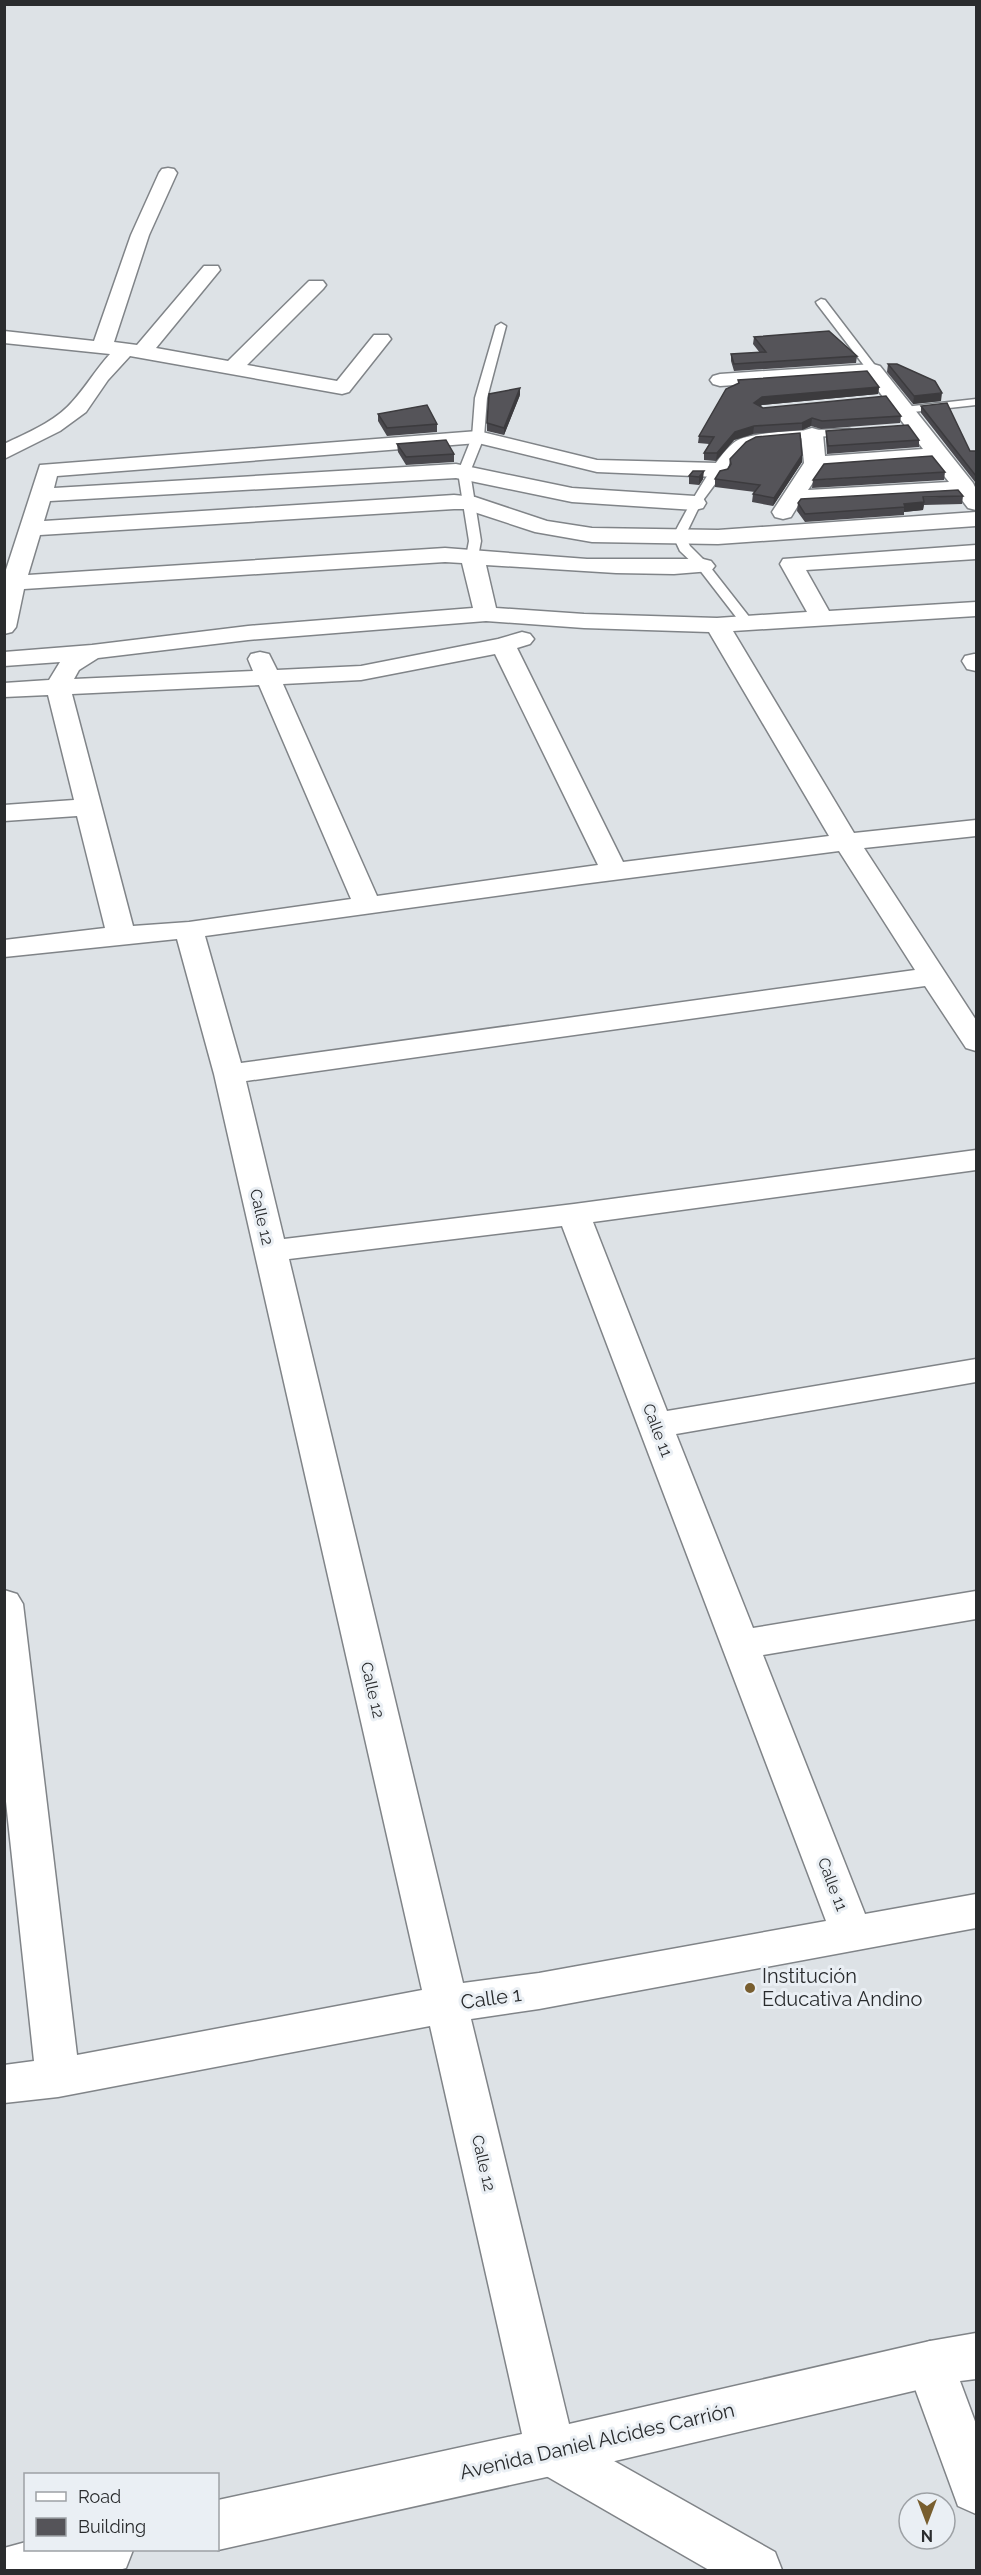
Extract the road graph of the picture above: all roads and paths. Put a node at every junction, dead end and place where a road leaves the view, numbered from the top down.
1 (168, 173) dead end
2 (211, 270) dead end
3 (316, 285) dead end
4 (821, 302) dead end
5 (501, 326) dead end
6 (4, 337) edge
7 (381, 339) dead end
8 (102, 347) junction
9 (134, 350) junction
10 (232, 369) junction
11 (873, 370) junction
12 (720, 380) dead end
13 (976, 402) edge
14 (901, 412) junction
15 (859, 431) edge
16 (812, 434) junction
17 (478, 437) junction
18 (4, 453) edge
19 (258, 453) junction
20 (938, 454) junction
21 (815, 463) junction
22 (718, 470) junction
23 (464, 472) junction
24 (268, 482) junction
25 (40, 495) junction
26 (970, 495) edge
27 (792, 498) junction
28 (467, 502) junction
29 (694, 503) junction
30 (274, 513) junction
31 (976, 519) edge
32 (30, 529) junction
33 (768, 532) junction
34 (679, 536) junction
35 (976, 552) edge
36 (472, 557) junction
37 (791, 564) junction
38 (703, 566) junction
39 (14, 583) junction
40 (976, 609) edge
41 (486, 614) junction
42 (821, 617) junction
43 (584, 621) junction
44 (748, 623) junction
45 (717, 625) junction
46 (4, 627) edge
47 (248, 633) junction
48 (502, 645) junction
49 (92, 652) junction
50 (4, 658) edge
51 (268, 677) junction
52 (57, 687) junction
53 (4, 690) edge
54 (89, 807) junction
55 (4, 813) edge
56 (976, 828) edge
57 (846, 842) junction
58 (614, 871) junction
59 (367, 905) junction
60 (189, 930) junction
61 (121, 935) junction
62 (4, 949) edge
63 (933, 976) junction
64 (976, 1042) edge
65 (230, 1074) junction
66 (976, 1160) edge
67 (574, 1214) junction
68 (269, 1251) junction
69 (976, 1370) edge
70 (656, 1425) junction
71 (4, 1604) edge
72 (976, 1605) edge
73 (741, 1644) junction
74 (14, 1770) edge
75 (976, 1911) edge
76 (852, 1933) junction
77 (447, 2004) junction
78 (58, 2078) junction
79 (4, 2084) edge
80 (976, 2356) edge
81 (930, 2364) junction
82 (551, 2452) junction
83 (976, 2489) edge
84 (219, 2525) edge
85 (103, 2551) edge
86 (12, 2571) edge
87 (757, 2571) edge

1 - 8 street
2 - 9 street
3 - 10 street
4 - 11 lane
5 - 17 lane
6 - 8 street
7 - 10 street
8 - 9 street
9 - 10 street
9 - 18 street
11 - 12 street
11 - 14 street
13 - 14 lane
14 - 20 street
15 - 16 lane
16 - 21 street
16 - 22 lane
17 - 19 street
17 - 22 street
17 - 23 lane
19 - 24 street
19 - 25 street
20 - 21 street
20 - 26 street
21 - 27 street
22 - 29 lane
23 - 24 street
23 - 28 lane
23 - 29 street
24 - 25 street
24 - 30 street
25 - 32 street
26 - 27 street
27 - 33 street
28 - 30 street
28 - 34 street
28 - 36 lane
29 - 34 lane
30 - 32 street
31 - 33 street
32 - 39 street
33 - 34 street
33 - 37 street
34 - 38 lane
35 - 37 street
36 - 38 street
36 - 39 street
36 - 41 street
37 - 42 street
38 - 44 lane
39 - 46 street
40 - 42 street
41 - 43 street
41 - 47 street
42 - 44 street
43 - 45 street
43 - 48 street
44 - 45 street
45 - 57 street
47 - 49 street
47 - 51 street
48 - 51 street
48 - 58 street
49 - 50 street
49 - 52 street
51 - 52 street
51 - 59 street
52 - 53 street
52 - 54 street
54 - 55 street
54 - 61 street
56 - 57 street
57 - 58 street
57 - 63 street
58 - 59 street
59 - 60 street
60 - 61 street
60 - 65 street, Calle 12
61 - 62 street
63 - 64 street
63 - 65 street
65 - 68 street, Calle 12
66 - 67 street
67 - 68 street
67 - 70 street, Calle 11
68 - 77 street, Calle 12
69 - 70 street
70 - 73 street, Calle 11
71 - 74 street
72 - 73 street
73 - 76 street, Calle 11
74 - 78 street
75 - 76 street, Calle 1
76 - 77 street, Calle 1
77 - 78 street, Calle 1
77 - 82 street, Calle 12
78 - 79 street, Calle 1
80 - 81 street, Avenida Daniel Alcides Carrión
81 - 82 street, Avenida Daniel Alcides Carrión
81 - 83 street
82 - 84 street, Avenida Daniel Alcides Carrión
82 - 87 street
85 - 86 street

